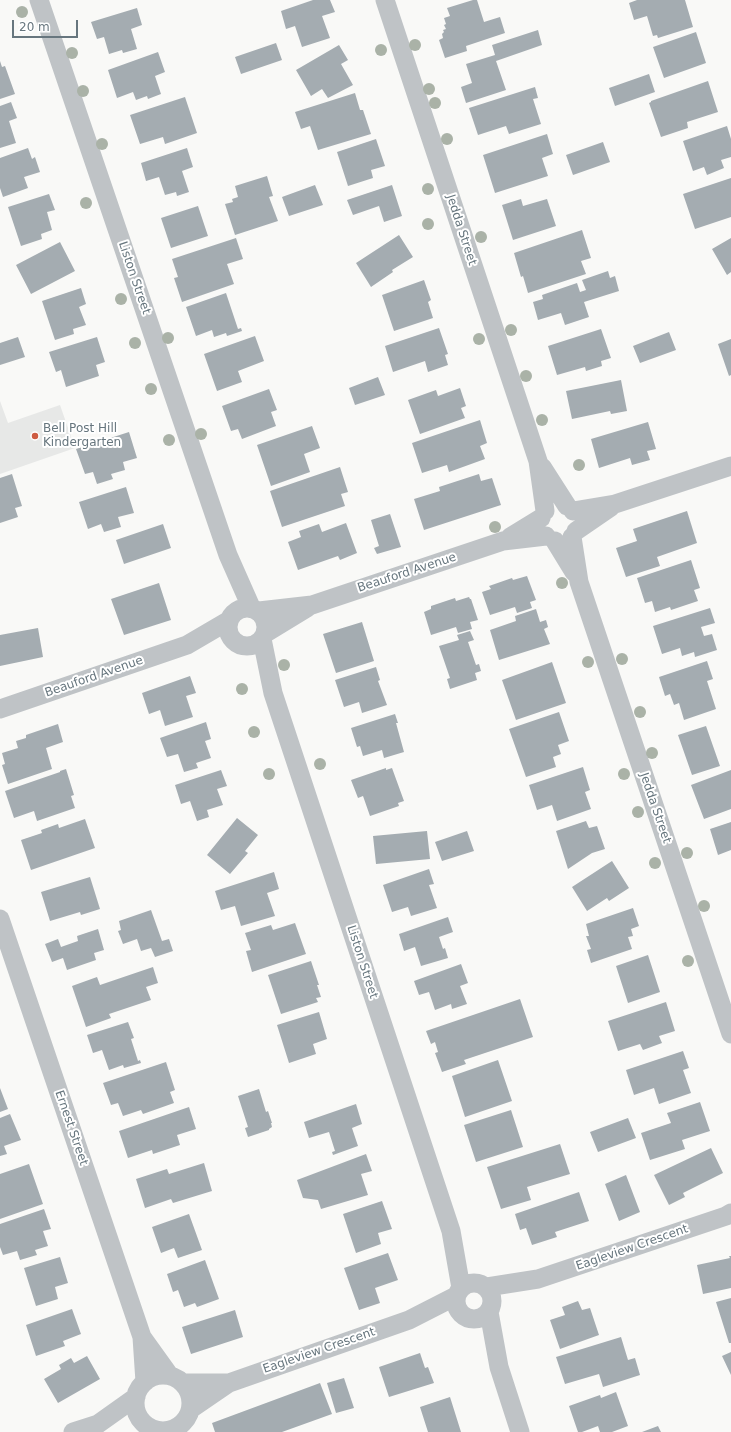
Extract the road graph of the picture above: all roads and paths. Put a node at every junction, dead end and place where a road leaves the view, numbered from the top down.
1 (40, 0) edge
2 (385, 0) edge
3 (538, 461) junction
4 (731, 466) edge
5 (615, 504) junction
6 (570, 508) junction
7 (556, 529) junction
8 (312, 605) junction
9 (243, 613) junction
10 (253, 640) junction
11 (187, 645) junction
12 (0, 709) edge
13 (0, 918) edge
14 (731, 1034) edge
15 (729, 1215) edge
16 (451, 1231) junction
17 (487, 1297) junction
18 (462, 1304) junction
19 (142, 1337) junction
20 (499, 1367) junction
21 (176, 1380) junction
22 (229, 1383) junction
23 (141, 1390) junction
24 (187, 1421) edge
25 (98, 1424) junction
26 (154, 1428) edge
27 (73, 1432) edge
28 (520, 1432) edge

1 - 9 street, Liston Street
2 - 3 street, Jedda Street
3 - 6 street, Jedda Street
3 - 7 street, Jedda Street
4 - 5 street, Beauford Avenue
5 - 6 street, Beauford Avenue
5 - 7 street, Beauford Avenue
6 - 7 street
6 - 7 street, Beauford Avenue
7 - 8 street, Beauford Avenue
7 - 14 street, Jedda Street
8 - 9 street, Beauford Avenue
8 - 10 street, Beauford Avenue
9 - 10 street
9 - 10 street
9 - 11 street, Beauford Avenue
10 - 11 street, Beauford Avenue
10 - 16 street, Liston Street
11 - 12 street, Beauford Avenue
13 - 19 street, Ernest Street
15 - 17 street, Eagleview Crescent
16 - 17 street, Liston Street
16 - 18 street, Liston Street
17 - 18 street
17 - 18 street
17 - 20 street, Liston Street
18 - 20 street, Liston Street
18 - 22 street, Eagleview Crescent
19 - 21 street, Ernest Street
19 - 23 street, Ernest Street
20 - 28 street, Liston Street
21 - 22 street, Eagleview Crescent
21 - 23 street
21 - 24 street
22 - 24 street, Eagleview Crescent
23 - 25 street
23 - 26 street
24 - 26 street
25 - 26 street
25 - 27 street

